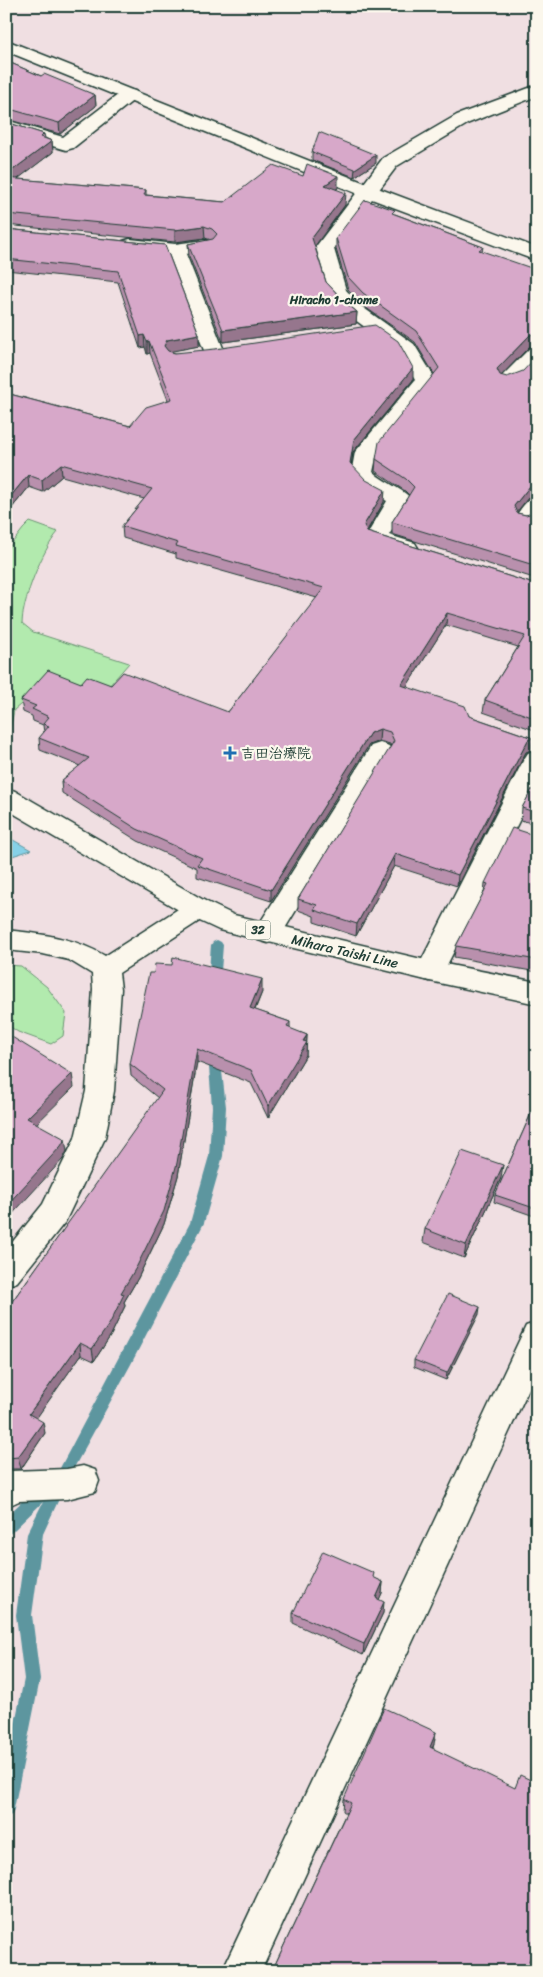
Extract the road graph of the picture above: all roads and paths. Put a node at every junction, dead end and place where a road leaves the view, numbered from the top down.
1 (6, 45) edge
2 (537, 90) edge
3 (129, 95) junction
4 (6, 125) edge
5 (24, 131) junction
6 (6, 144) edge
7 (368, 191) junction
8 (115, 244) edge
9 (206, 246) edge
10 (175, 250) junction
11 (537, 254) edge
12 (380, 328) junction
13 (351, 333) edge
14 (215, 353) edge
15 (534, 359) edge
16 (507, 382) edge
17 (423, 553) edge
18 (534, 746) edge
19 (380, 752) dead end
20 (6, 797) edge
21 (503, 826) junction
22 (528, 834) edge
23 (185, 916) junction
24 (268, 933) junction
25 (6, 940) edge
26 (105, 969) junction
27 (430, 971) junction
28 (537, 993) edge
29 (6, 1273) edge
30 (537, 1336) edge
31 (75, 1483) dead end
32 (12, 1489) edge
33 (241, 1971) edge

1 - 3 street
2 - 7 street
3 - 5 street
3 - 7 street
4 - 5 street
5 - 6 street
7 - 11 street
7 - 12 street
8 - 10 street
9 - 10 street
10 - 14 street
12 - 13 street
12 - 17 street
15 - 16 street
18 - 21 street
19 - 24 street
20 - 23 street, Mihara Taishi Line / 32
21 - 22 street
21 - 27 street
23 - 24 street, Mihara Taishi Line / 32
23 - 26 street
24 - 27 street, Mihara Taishi Line / 32
25 - 26 street
26 - 29 street
27 - 28 street, Mihara Taishi Line / 32
30 - 33 street
31 - 32 street

